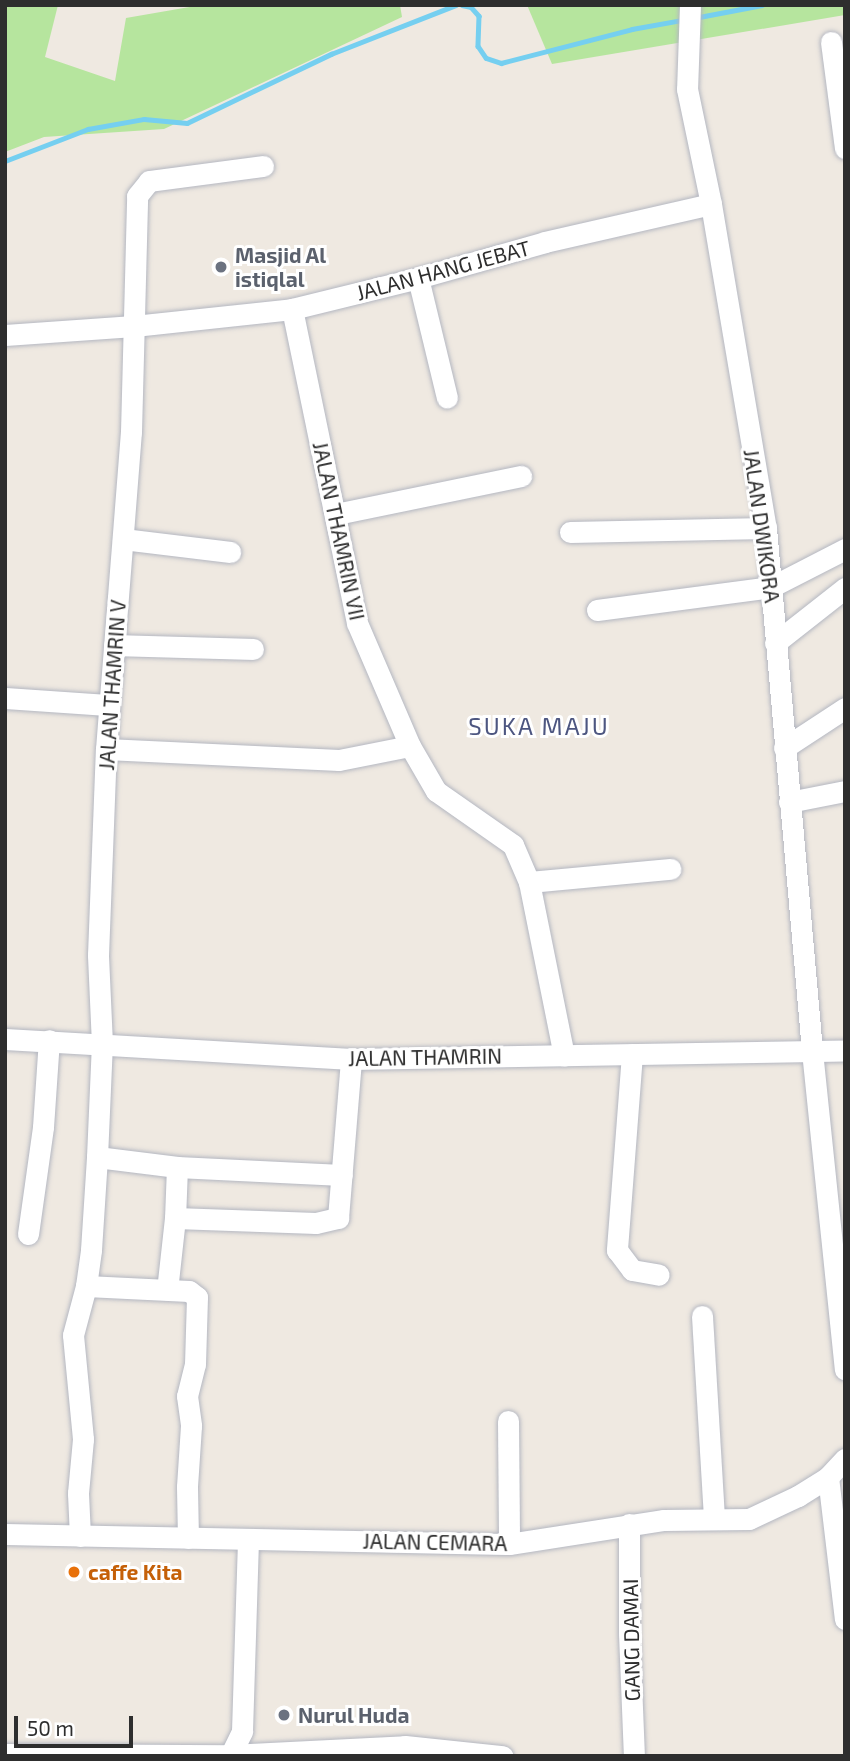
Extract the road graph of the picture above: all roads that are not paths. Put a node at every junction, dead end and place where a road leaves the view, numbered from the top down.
1 (690, 5) edge
2 (831, 42) dead end
3 (845, 148) edge
4 (263, 166) dead end
5 (711, 204) junction
6 (418, 278) junction
7 (292, 309) junction
8 (134, 326) junction
9 (5, 335) edge
10 (447, 398) dead end
11 (521, 476) dead end
12 (336, 514) junction
13 (766, 528) junction
14 (570, 532) dead end
15 (123, 539) junction
16 (845, 549) edge
17 (230, 552) dead end
18 (771, 587) junction
19 (845, 587) edge
20 (597, 610) dead end
21 (775, 643) junction
22 (114, 645) junction
23 (253, 649) dead end
24 (5, 698) edge
25 (108, 705) junction
26 (845, 708) edge
27 (410, 746) junction
28 (783, 748) junction
29 (106, 749) junction
30 (845, 791) edge
31 (789, 802) junction
32 (670, 869) dead end
33 (529, 882) junction
34 (5, 1039) edge
35 (49, 1040) junction
36 (102, 1044) junction
37 (845, 1050) edge
38 (812, 1051) junction
39 (632, 1054) junction
40 (564, 1055) junction
41 (351, 1059) junction
42 (97, 1157) junction
43 (177, 1167) junction
44 (342, 1175) junction
45 (176, 1218) junction
46 (28, 1234) dead end
47 (839, 1261) edge
48 (659, 1275) dead end
49 (86, 1286) junction
50 (167, 1290) junction
51 (702, 1316) dead end
52 (845, 1369) edge
53 (508, 1422) dead end
54 (845, 1459) edge
55 (828, 1477) junction
56 (714, 1518) junction
57 (629, 1524) junction
58 (5, 1534) edge
59 (80, 1536) junction
60 (188, 1538) junction
61 (248, 1540) junction
62 (509, 1544) junction
63 (845, 1619) edge
64 (377, 1752) edge
65 (5, 1754) edge
66 (42, 1755) edge
67 (230, 1755) edge
68 (502, 1756) edge
69 (634, 1756) edge

1 - 5 street, JALAN DWIKORA
2 - 3 street
4 - 8 street, JALAN THAMRIN V
5 - 6 street, JALAN HANG JEBAT
5 - 13 street, JALAN DWIKORA
6 - 7 street, JALAN HANG JEBAT
6 - 10 street
7 - 8 street, JALAN HANG JEBAT
7 - 12 street, JALAN THAMRIN VII
8 - 9 street, JALAN HANG JEBAT
8 - 15 street, JALAN THAMRIN V
11 - 12 street
12 - 27 street, JALAN THAMRIN VII
13 - 14 street
13 - 18 street, JALAN DWIKORA
15 - 17 street
15 - 22 street, JALAN THAMRIN V
16 - 18 street
18 - 20 street
18 - 21 street, JALAN DWIKORA
19 - 21 street
21 - 28 street, JALAN DWIKORA
22 - 23 street
22 - 25 street, JALAN THAMRIN V
24 - 25 street
25 - 29 street, JALAN THAMRIN V
26 - 28 street
27 - 29 street
27 - 33 street, JALAN THAMRIN VII
28 - 31 street, JALAN DWIKORA
29 - 36 street, JALAN THAMRIN V
30 - 31 street
31 - 38 street, JALAN DWIKORA
32 - 33 street
33 - 40 street, JALAN THAMRIN VII
34 - 35 street, JALAN THAMRIN
35 - 36 street, JALAN THAMRIN
35 - 46 street
36 - 41 street, JALAN THAMRIN
36 - 42 street, JALAN THAMRIN V
37 - 38 street, JALAN THAMRIN
38 - 39 street, JALAN THAMRIN
38 - 47 street
39 - 40 street, JALAN THAMRIN
39 - 48 street
40 - 41 street, JALAN THAMRIN
41 - 44 street
42 - 43 street
42 - 49 street, JALAN THAMRIN V
43 - 44 street
43 - 45 street
44 - 45 street
45 - 50 street
47 - 52 street
49 - 50 street
49 - 59 street, JALAN THAMRIN V
50 - 60 street
51 - 56 street
53 - 62 street
54 - 55 street, JALAN CEMARA
55 - 56 street, JALAN CEMARA
55 - 63 street
56 - 57 street, JALAN CEMARA
57 - 62 street, JALAN CEMARA
57 - 69 street, GANG DAMAI
58 - 59 street, JALAN CEMARA
59 - 60 street, JALAN CEMARA
60 - 61 street, JALAN CEMARA
61 - 62 street, JALAN CEMARA
61 - 67 street
64 - 67 street
64 - 68 street
65 - 66 street
66 - 67 street

